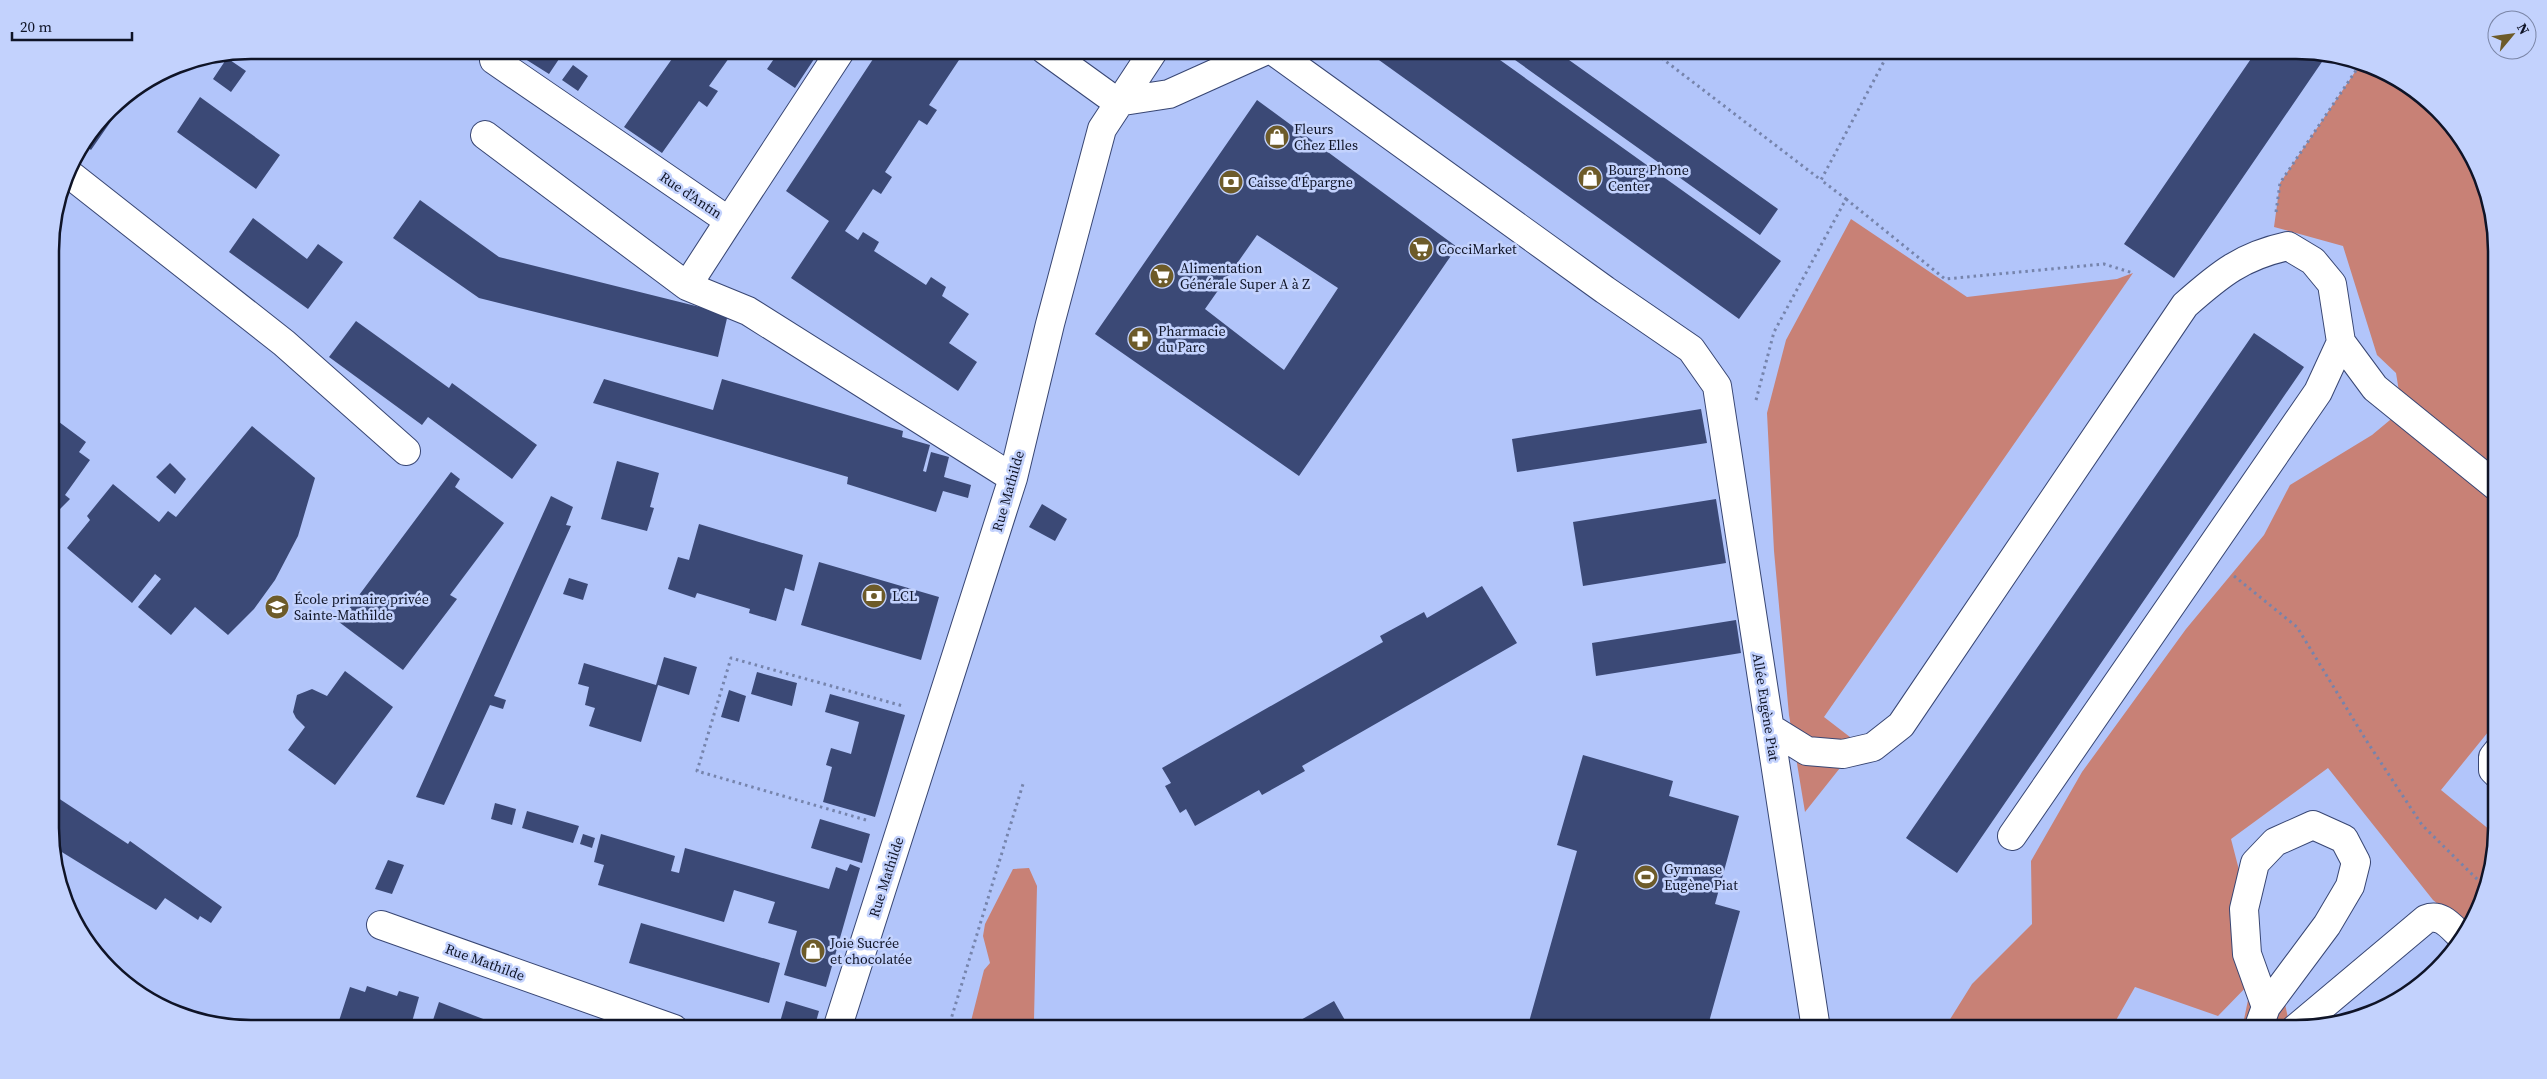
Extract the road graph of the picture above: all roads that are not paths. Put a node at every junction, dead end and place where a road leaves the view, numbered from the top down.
1 (495, 59) edge
2 (835, 59) edge
3 (1057, 59) edge
4 (1148, 59) edge
5 (1247, 59) edge
6 (1284, 59) edge
7 (1117, 102) junction
8 (485, 135) dead end
9 (73, 177) edge
10 (728, 221) junction
11 (687, 286) junction
12 (2341, 342) junction
13 (406, 451) dead end
14 (1013, 478) junction
15 (2488, 480) edge
16 (1770, 728) junction
17 (2012, 836) dead end
18 (381, 924) dead end
19 (2457, 932) edge
20 (2262, 1018) edge
21 (649, 1020) edge
22 (840, 1020) edge
23 (1815, 1020) edge
24 (2306, 1020) edge

1 - 10 street, Rue d'Antin
2 - 10 street, Rue d'Antin
3 - 7 street
4 - 7 street, Rue Mathilde
5 - 7 street
6 - 16 street, Allée Eugène Piat
7 - 14 street, Rue Mathilde
8 - 11 street
9 - 13 street
10 - 11 street
11 - 14 street
12 - 15 street
12 - 16 street
12 - 17 street
14 - 22 street, Rue Mathilde
16 - 23 street, Allée Eugène Piat
18 - 21 street, Rue Mathilde
19 - 24 street
20 - 20 street

